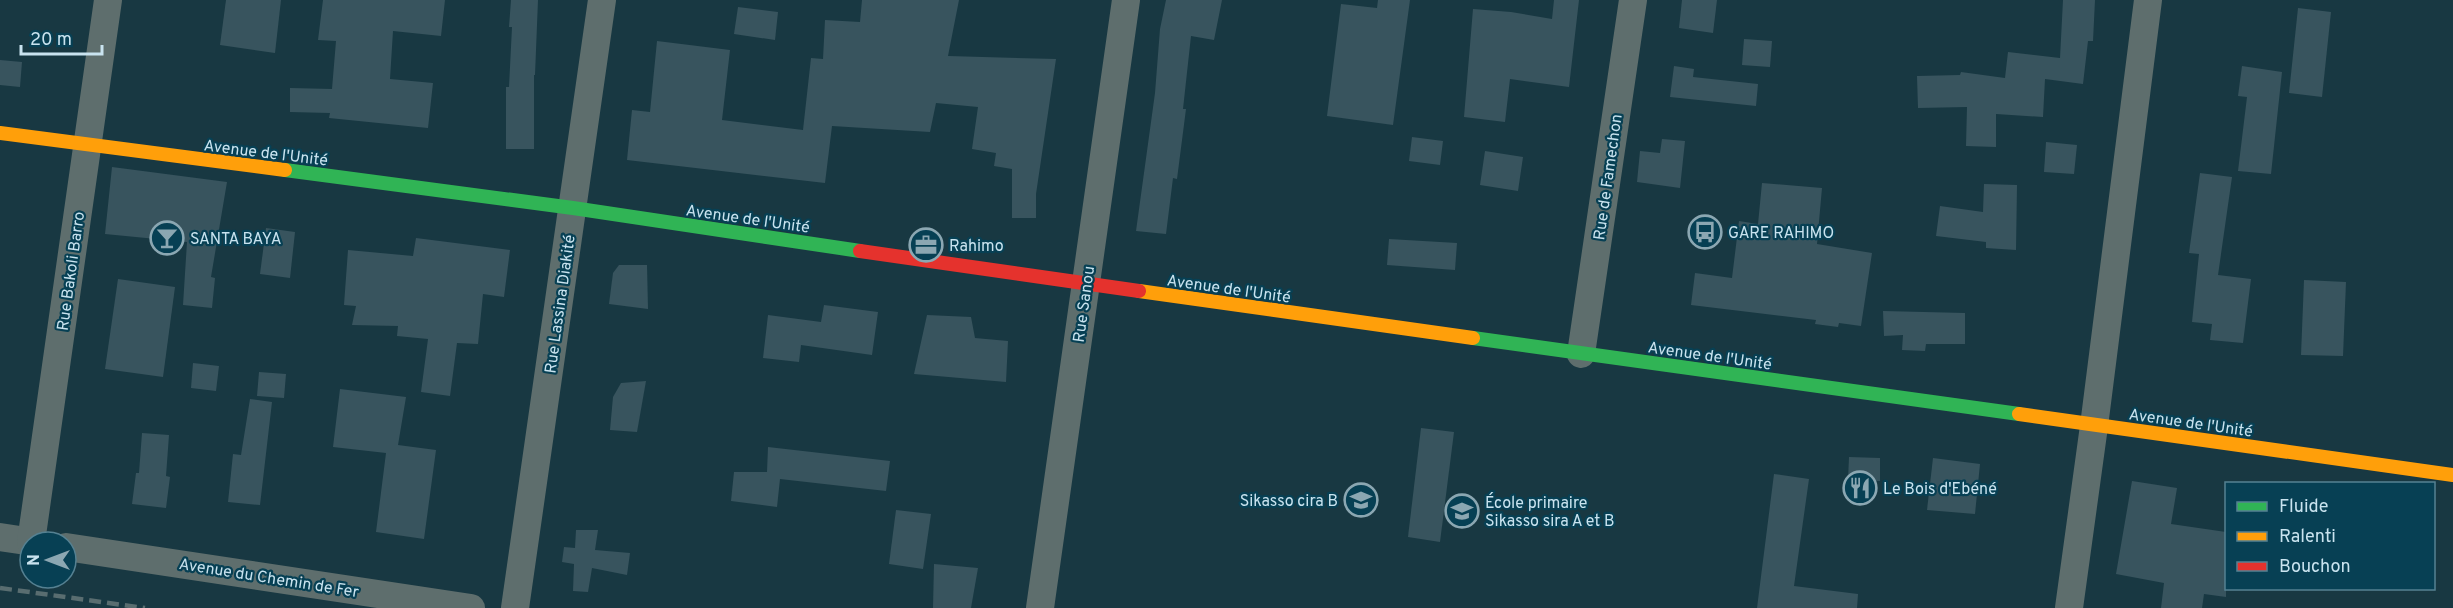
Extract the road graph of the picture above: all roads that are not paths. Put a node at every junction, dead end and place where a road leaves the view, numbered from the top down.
1 (108, 0) edge
2 (602, 0) edge
3 (1126, 0) edge
4 (1633, 0) edge
5 (2148, 0) edge
6 (0, 133) edge
7 (88, 145) junction
8 (573, 208) junction
9 (1086, 284) junction
10 (1581, 354) junction
11 (2094, 426) junction
12 (2453, 476) edge
13 (34, 530) edge
14 (0, 537) edge
15 (18, 540) edge
16 (78, 549) edge
17 (471, 608) edge
18 (514, 608) edge
19 (1040, 608) edge
20 (2069, 608) edge

1 - 7 street, Rue Bakoli Barro
2 - 8 street, Rue Lassina Diakité
3 - 9 street, Rue Sanou
4 - 10 street, Rue de Famechon
5 - 11 street
6 - 7 street, Avenue de l'Unité
7 - 8 street, Avenue de l'Unité
7 - 13 street, Rue Bakoli Barro
8 - 9 street, Avenue de l'Unité
8 - 18 street, Rue Lassina Diakité
9 - 10 street, Avenue de l'Unité
9 - 19 street, Rue Sanou
10 - 11 street, Avenue de l'Unité
11 - 12 street, Avenue de l'Unité
11 - 20 street
14 - 15 street
16 - 17 street, Avenue du Chemin de Fer

